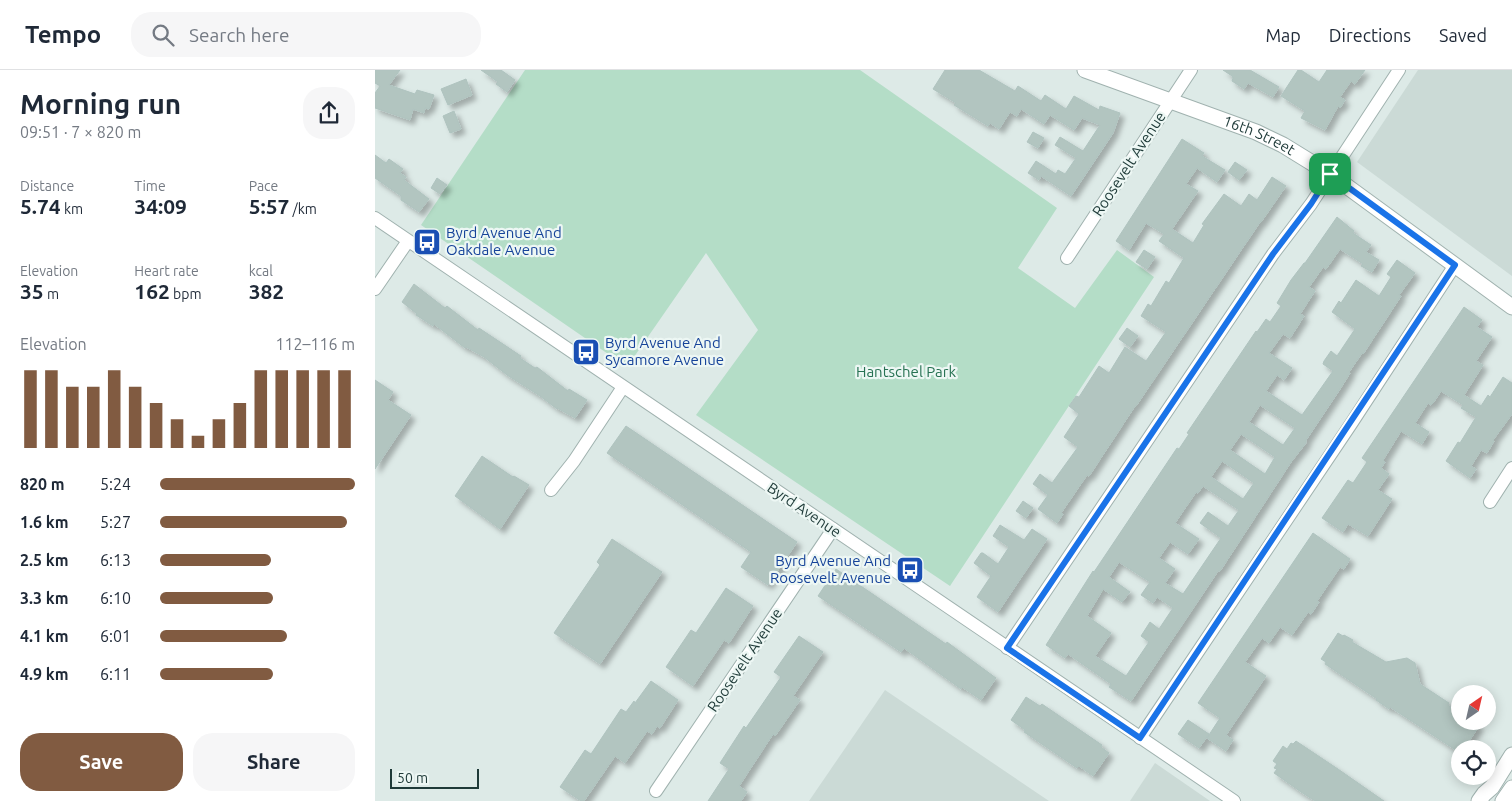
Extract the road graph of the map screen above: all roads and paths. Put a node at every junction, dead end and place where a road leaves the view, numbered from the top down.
1 (1085, 70) edge
2 (1191, 70) edge
3 (1399, 70) edge
4 (1171, 101) junction
5 (1330, 174) junction
6 (375, 218) edge
7 (408, 241) junction
8 (1067, 258) dead end
9 (1455, 265) junction
10 (375, 289) edge
11 (1512, 307) edge
12 (623, 387) junction
13 (1512, 468) edge
14 (551, 490) dead end
15 (1490, 502) dead end
16 (833, 529) junction
17 (1007, 648) junction
18 (1140, 738) junction
19 (1512, 755) edge
20 (1492, 787) junction
21 (656, 791) dead end
22 (1508, 797) edge
23 (1234, 801) edge
24 (1479, 801) edge

1 - 4 street, 16th Street
2 - 4 street, Roosevelt Avenue
3 - 5 street
4 - 5 street, 16th Street
4 - 8 street, Roosevelt Avenue
5 - 9 street, 16th Street
5 - 17 street
6 - 7 street, Byrd Avenue
7 - 10 street
7 - 12 street, Byrd Avenue
9 - 11 street, 16th Street
9 - 18 street
12 - 14 street
12 - 16 street, Byrd Avenue
13 - 15 street
16 - 17 street, Byrd Avenue
16 - 21 street, Roosevelt Avenue
17 - 18 street, Byrd Avenue
18 - 23 street, Byrd Avenue
19 - 20 street
20 - 22 street
20 - 24 street

